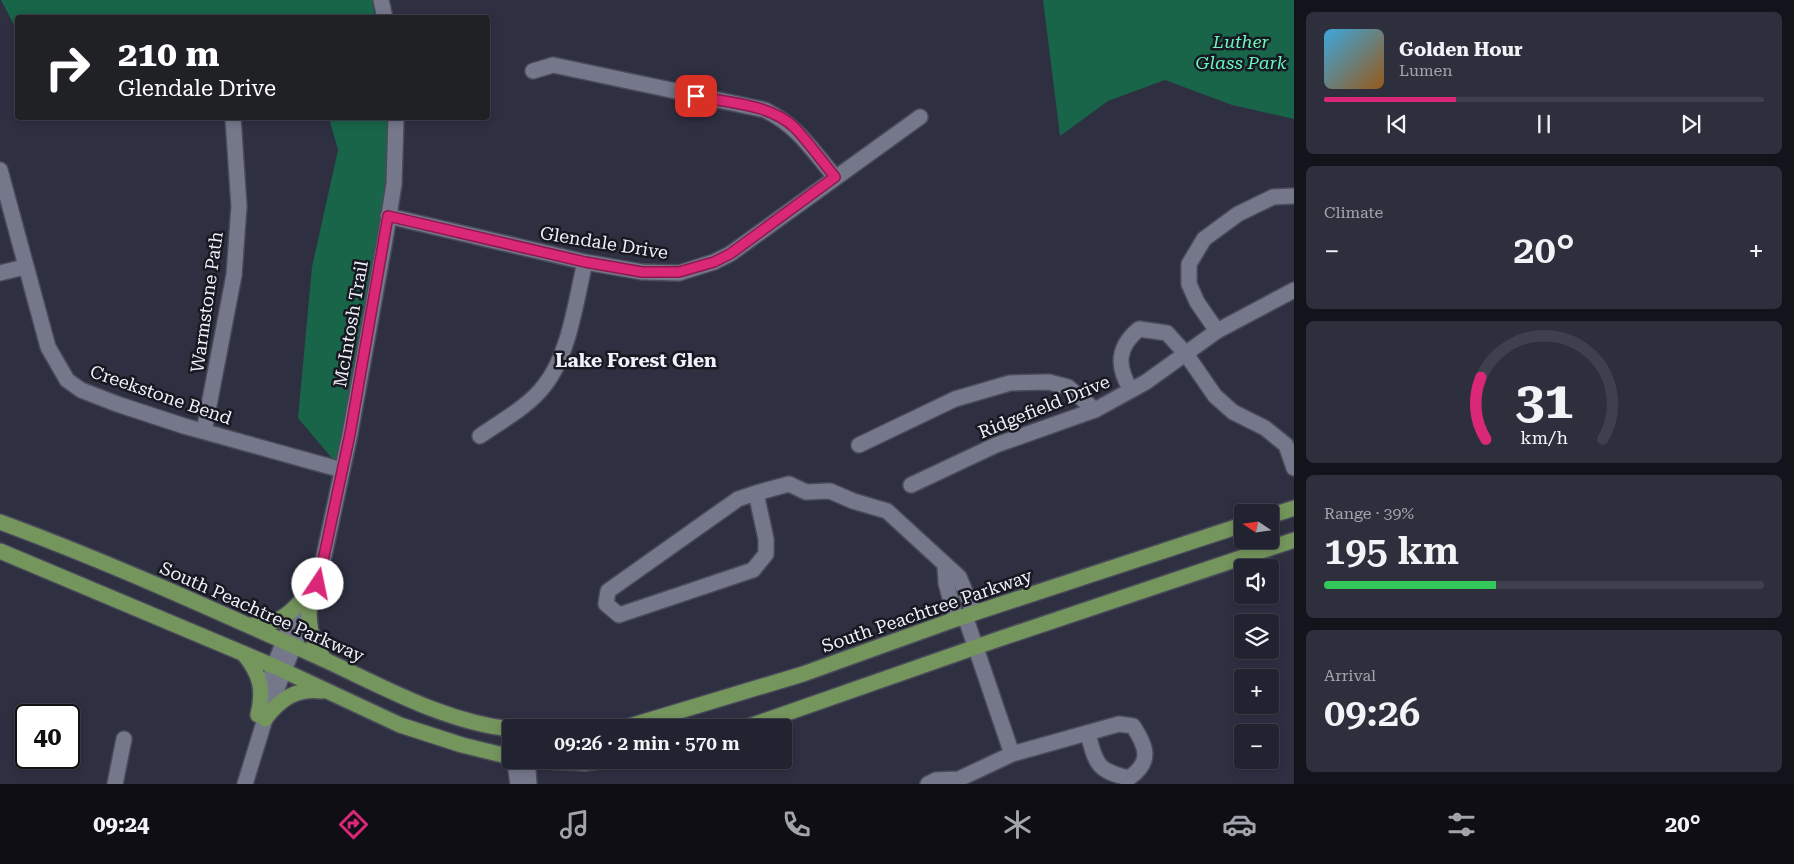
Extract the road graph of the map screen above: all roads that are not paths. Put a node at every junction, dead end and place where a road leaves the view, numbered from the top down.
1 (382, 0) edge
2 (384, 15) edge
3 (532, 71) dead end
4 (920, 117) dead end
5 (234, 120) edge
6 (396, 120) edge
7 (0, 170) edge
8 (835, 177) junction
9 (1294, 196) edge
10 (388, 216) junction
11 (585, 262) junction
12 (25, 267) junction
13 (0, 273) edge
14 (1294, 290) edge
15 (1217, 331) junction
16 (1186, 354) junction
17 (1131, 390) junction
18 (1095, 410) junction
19 (204, 432) junction
20 (480, 436) dead end
21 (859, 445) dead end
22 (1294, 468) edge
23 (342, 470) junction
24 (911, 485) dead end
25 (756, 492) junction
26 (1294, 508) edge
27 (1279, 513) edge
28 (0, 522) edge
29 (1234, 528) edge
30 (1294, 540) edge
31 (0, 551) edge
32 (305, 605) junction
33 (965, 616) junction
34 (246, 624) junction
35 (289, 644) junction
36 (976, 647) junction
37 (244, 653) junction
38 (324, 660) junction
39 (280, 669) junction
40 (327, 691) junction
41 (262, 717) junction
42 (653, 719) edge
43 (770, 719) edge
44 (502, 728) edge
45 (1088, 734) dead end
46 (124, 739) dead end
47 (1012, 754) junction
48 (502, 755) edge
49 (516, 769) edge
50 (527, 769) edge
51 (958, 781) edge
52 (115, 784) edge
53 (245, 784) edge
54 (518, 784) edge
55 (529, 784) edge
56 (928, 784) edge

1 - 2 street
3 - 8 street
4 - 8 street, Glendale Drive
5 - 19 street, Warmstone Path
6 - 10 street, McIntosh Trail
7 - 12 street, Creekstone Bend
8 - 11 street, Glendale Drive
9 - 15 street
10 - 11 street, Glendale Drive
10 - 23 street, McIntosh Trail
11 - 20 street
12 - 13 street
12 - 19 street, Creekstone Bend
14 - 15 street, Ridgefield Drive
15 - 16 street, Ridgefield Drive
16 - 17 street, Ridgefield Drive
16 - 17 street
16 - 22 street
17 - 18 street, Ridgefield Drive
18 - 21 street
18 - 24 street, Ridgefield Drive
19 - 23 street, Creekstone Bend
23 - 32 street, McIntosh Trail
25 - 25 street
25 - 33 street
26 - 27 main road
28 - 34 main road, South Peachtree Parkway
29 - 33 main road, South Peachtree Parkway
30 - 36 main road
31 - 37 main road
32 - 34 main road
32 - 35 street, McIntosh Trail
32 - 38 main road
33 - 36 street
33 - 42 main road, South Peachtree Parkway
34 - 35 main road, South Peachtree Parkway
35 - 38 main road, South Peachtree Parkway
35 - 39 street, McIntosh Trail
36 - 43 main road
36 - 47 street
37 - 39 main road
37 - 41 main road
38 - 44 main road, South Peachtree Parkway
39 - 40 main road
39 - 41 street, McIntosh Trail
40 - 41 main road
40 - 48 main road
41 - 53 street, McIntosh Trail
45 - 47 street
46 - 52 street
47 - 51 street
49 - 54 street
50 - 55 street
51 - 56 street

